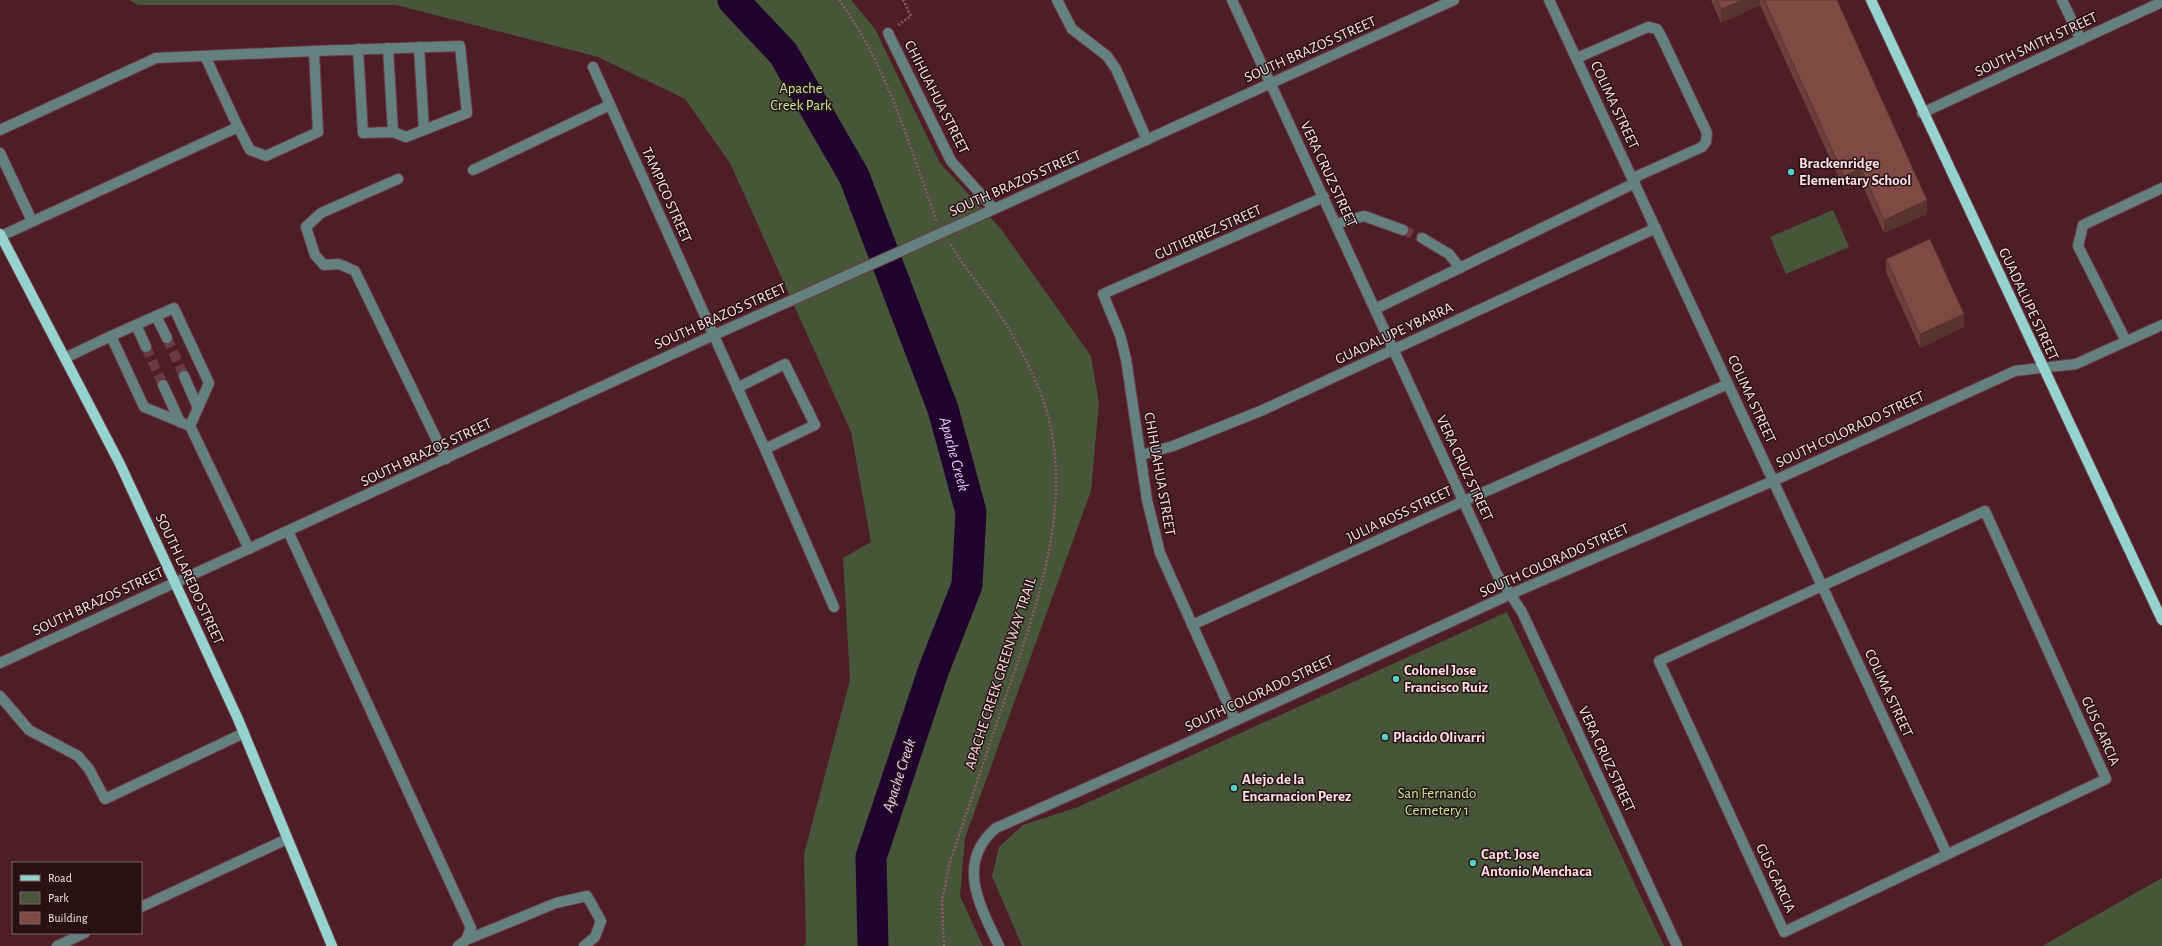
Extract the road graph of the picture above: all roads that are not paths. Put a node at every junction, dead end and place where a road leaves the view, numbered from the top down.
1 (1057, 0) edge
2 (1232, 0) edge
3 (1454, 0) edge
4 (1549, 0) edge
5 (1871, 0) edge
6 (2062, 0) edge
7 (2162, 2) edge
8 (888, 33) dead end
9 (2081, 40) junction
10 (419, 47) junction
11 (388, 48) junction
12 (358, 49) junction
13 (314, 51) junction
14 (205, 56) junction
15 (1577, 58) junction
16 (593, 67) dead end
17 (1270, 83) junction
18 (610, 105) junction
19 (1922, 113) junction
20 (238, 126) junction
21 (0, 130) edge
22 (424, 130) junction
23 (393, 132) junction
24 (1147, 140) junction
25 (0, 153) edge
26 (473, 170) dead end
27 (398, 179) dead end
28 (1634, 180) junction
29 (2162, 188) edge
30 (1324, 197) junction
31 (994, 209) junction
32 (32, 221) junction
33 (1336, 224) junction
34 (1656, 228) junction
35 (1403, 230) tunnel mouth
36 (0, 235) edge
37 (1422, 238) tunnel mouth
38 (1460, 268) junction
39 (1103, 294) joint
40 (1375, 309) junction
41 (156, 316) junction
42 (136, 324) junction
43 (2162, 325) edge
44 (714, 335) junction
45 (111, 336) junction
46 (166, 338) tunnel mouth
47 (2126, 341) junction
48 (146, 347) tunnel mouth
49 (1394, 350) junction
50 (65, 358) junction
51 (2043, 368) junction
52 (184, 376) tunnel mouth
53 (1728, 384) junction
54 (163, 385) tunnel mouth
55 (737, 388) junction
56 (198, 408) junction
57 (180, 422) junction
58 (190, 426) junction
59 (765, 449) junction
60 (1140, 455) junction
61 (446, 459) junction
62 (1773, 481) junction
63 (1464, 501) junction
64 (288, 531) junction
65 (249, 549) junction
66 (174, 583) junction
67 (1822, 586) junction
68 (1511, 594) junction
69 (834, 608) dead end
70 (2162, 620) edge
71 (1192, 625) junction
72 (0, 663) edge
73 (0, 696) edge
74 (1235, 720) junction
75 (244, 733) junction
76 (287, 839) junction
77 (1947, 854) junction
78 (142, 907) edge
79 (83, 934) edge
80 (462, 943) edge
81 (57, 946) edge
82 (332, 946) edge
83 (584, 946) edge
84 (999, 946) edge
85 (1677, 946) edge

1 - 24 street
2 - 17 street, VERA CRUZ STREET
3 - 17 street, SOUTH BRAZOS STREET
4 - 15 street, COLIMA STREET
5 - 19 main road, GUADALUPE STREET
6 - 9 street
7 - 9 street, SOUTH SMITH STREET
8 - 31 street, CHIHUAHUA STREET
9 - 19 street, SOUTH SMITH STREET
10 - 11 street
10 - 22 street
10 - 22 street
11 - 12 street
11 - 23 street
12 - 13 street
12 - 23 street
13 - 14 street
13 - 20 street
14 - 20 street
14 - 21 street
15 - 28 street, COLIMA STREET
15 - 28 street
16 - 18 street, TAMPICO STREET
17 - 24 street, SOUTH BRAZOS STREET
17 - 30 street, VERA CRUZ STREET
18 - 26 street
18 - 44 street, TAMPICO STREET
19 - 51 main road, GUADALUPE STREET
20 - 32 street
22 - 23 street
24 - 31 street, SOUTH BRAZOS STREET
25 - 32 street
27 - 61 street
28 - 34 street, COLIMA STREET
28 - 38 street
29 - 47 street
30 - 33 street, VERA CRUZ STREET
30 - 39 street, GUTIERREZ STREET
31 - 44 street, SOUTH BRAZOS STREET, bridge
32 - 36 street
33 - 35 street
33 - 40 street, VERA CRUZ STREET
34 - 49 street, GUADALUPE YBARRA
34 - 53 street, COLIMA STREET
36 - 50 main road, SOUTH LAREDO STREET
37 - 38 street
38 - 40 street
39 - 60 street, CHIHUAHUA STREET
40 - 49 street, VERA CRUZ STREET
41 - 42 street
41 - 46 street
41 - 56 street
42 - 45 street
42 - 48 street
43 - 47 street, SOUTH COLORADO STREET
44 - 55 street, TAMPICO STREET
44 - 61 street, SOUTH BRAZOS STREET
45 - 50 street
45 - 57 street
47 - 51 street, SOUTH COLORADO STREET
49 - 60 street, GUADALUPE YBARRA
49 - 63 street, VERA CRUZ STREET
50 - 66 main road, SOUTH LAREDO STREET
51 - 62 street, SOUTH COLORADO STREET
51 - 70 main road, GUADALUPE STREET
52 - 56 street
53 - 62 street, COLIMA STREET
53 - 63 street, JULIA ROSS STREET
54 - 57 street
55 - 59 street, TAMPICO STREET
55 - 59 street
56 - 58 street
57 - 58 street
58 - 65 street
59 - 69 street, TAMPICO STREET
60 - 71 street, CHIHUAHUA STREET
61 - 64 street, SOUTH BRAZOS STREET
62 - 67 street, COLIMA STREET
62 - 68 street, SOUTH COLORADO STREET
63 - 68 street, VERA CRUZ STREET
63 - 71 street, JULIA ROSS STREET
64 - 65 street, SOUTH BRAZOS STREET
64 - 80 street
65 - 66 street, SOUTH BRAZOS STREET
66 - 72 street, SOUTH BRAZOS STREET
66 - 75 main road, SOUTH LAREDO STREET
67 - 77 street, COLIMA STREET
67 - 77 street, GUS GARCIA
67 - 77 street, GUS GARCIA
68 - 74 street, SOUTH COLORADO STREET
68 - 85 street, VERA CRUZ STREET
71 - 74 street, CHIHUAHUA STREET
73 - 75 street
74 - 84 street, SOUTH COLORADO STREET
75 - 76 main road, SOUTH LAREDO STREET
76 - 78 street
76 - 82 main road, SOUTH LAREDO STREET
79 - 81 street
80 - 83 street

